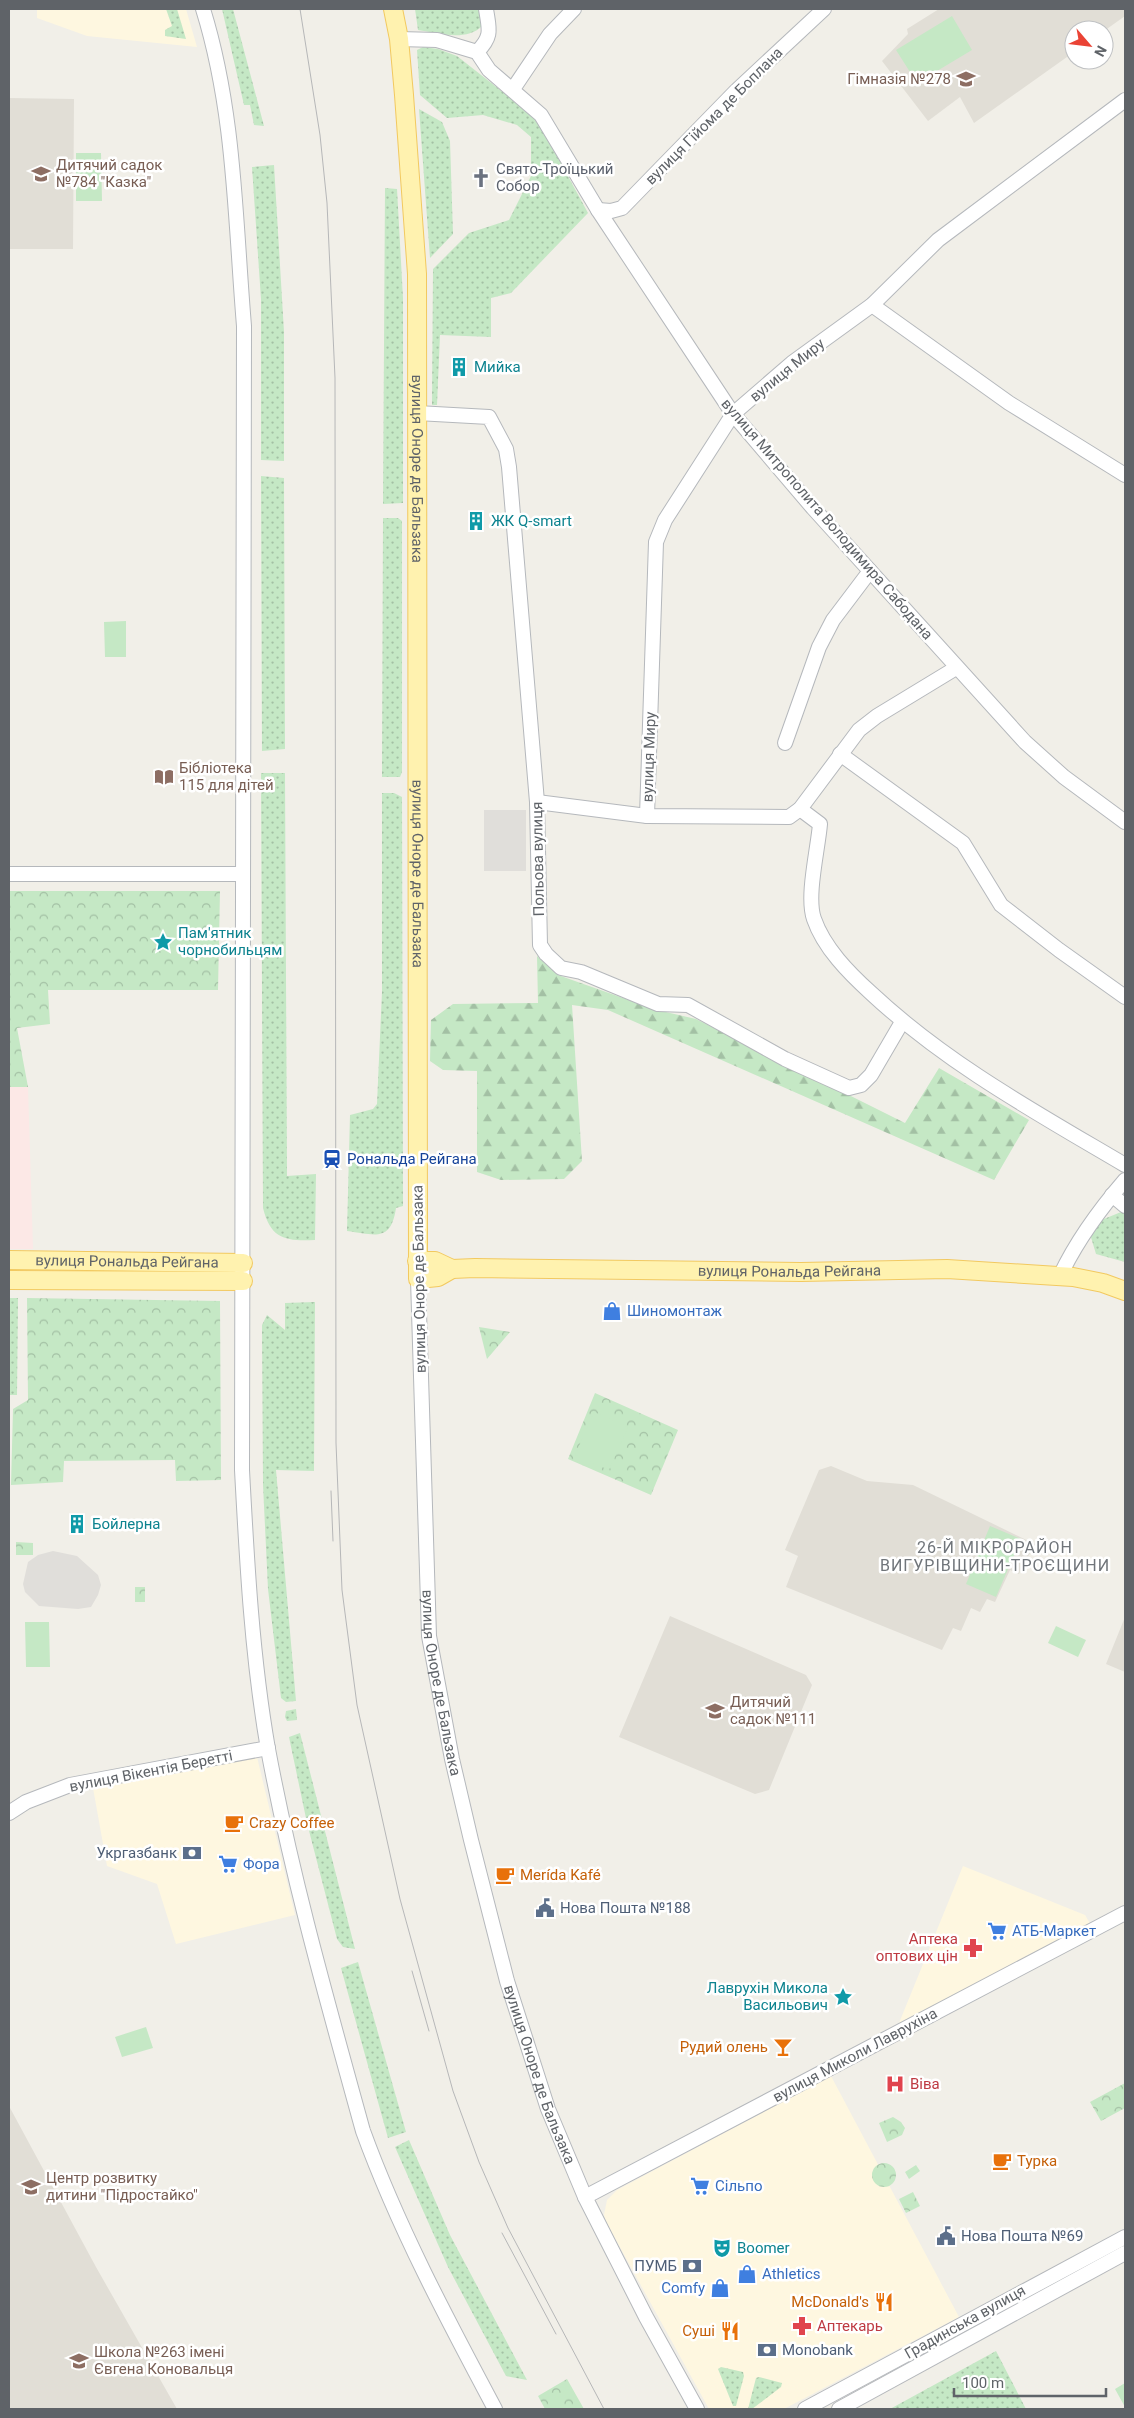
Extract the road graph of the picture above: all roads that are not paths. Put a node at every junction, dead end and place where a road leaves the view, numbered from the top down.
1 (203, 9) edge
2 (393, 9) edge
3 (486, 9) edge
4 (574, 9) edge
5 (824, 9) edge
6 (399, 39) junction
7 (477, 52) junction
8 (513, 89) junction
9 (1125, 100) edge
10 (598, 210) junction
11 (872, 305) junction
12 (417, 413) junction
13 (733, 414) junction
14 (1125, 474) edge
15 (870, 571) junction
16 (956, 668) junction
17 (785, 743) dead end
18 (840, 754) junction
19 (537, 802) junction
20 (800, 810) junction
21 (647, 816) junction
22 (1125, 822) edge
23 (9, 874) edge
24 (242, 874) junction
25 (1125, 997) edge
26 (902, 1022) junction
27 (1125, 1165) edge
28 (1125, 1180) edge
29 (1112, 1195) junction
30 (1125, 1206) edge
31 (9, 1260) edge
32 (417, 1261) junction
33 (244, 1263) junction
34 (452, 1269) junction
35 (1060, 1276) junction
36 (418, 1279) junction
37 (9, 1280) edge
38 (243, 1281) junction
39 (1125, 1291) edge
40 (268, 1748) junction
41 (9, 1813) edge
42 (1125, 1913) edge
43 (585, 2197) junction
44 (1125, 2237) edge
45 (1125, 2253) edge
46 (496, 2409) edge
47 (697, 2409) edge
48 (805, 2409) edge
49 (839, 2409) edge

1 - 24 street
2 - 6 main road, вулиця Оноре де Бальзака
3 - 7 street
4 - 8 street
5 - 10 street, вулиця Гійома де Боплана
6 - 7 street
6 - 12 main road, вулиця Оноре де Бальзака
7 - 8 street, вулиця Митрополита Володимира Сабодана
8 - 10 street, вулиця Митрополита Володимира Сабодана
9 - 11 street, вулиця Миру
10 - 13 street, вулиця Митрополита Володимира Сабодана
11 - 13 street, вулиця Миру
11 - 14 street
12 - 19 street, Польова вулиця
12 - 32 main road, вулиця Оноре де Бальзака
13 - 15 street, вулиця Митрополита Володимира Сабодана
13 - 21 street, вулиця Миру
15 - 16 street, вулиця Митрополита Володимира Сабодана
15 - 17 street
16 - 18 street
16 - 22 street, вулиця Митрополита Володимира Сабодана
18 - 20 street
18 - 25 street
19 - 21 street
19 - 26 street, Польова вулиця
20 - 21 street
20 - 26 street
23 - 24 street
24 - 33 street
26 - 27 street
28 - 29 street
29 - 30 street
29 - 35 street
31 - 33 main road, вулиця Рональда Рейгана
32 - 34 main road, вулиця Рональда Рейгана
32 - 36 main road, вулиця Оноре де Бальзака
33 - 38 street
34 - 35 main road, вулиця Рональда Рейгана
34 - 36 main road, вулиця Рональда Рейгана
35 - 39 main road, вулиця Рональда Рейгана
36 - 43 street, вулиця Оноре де Бальзака
37 - 38 main road, вулиця Рональда Рейгана
38 - 40 street
40 - 41 street, вулиця Вікентія Беретті
40 - 46 street
42 - 43 street, вулиця Миколи Лаврухіна
43 - 47 street, вулиця Оноре де Бальзака
44 - 48 street, Градинська вулиця
45 - 49 street, Градинська вулиця

